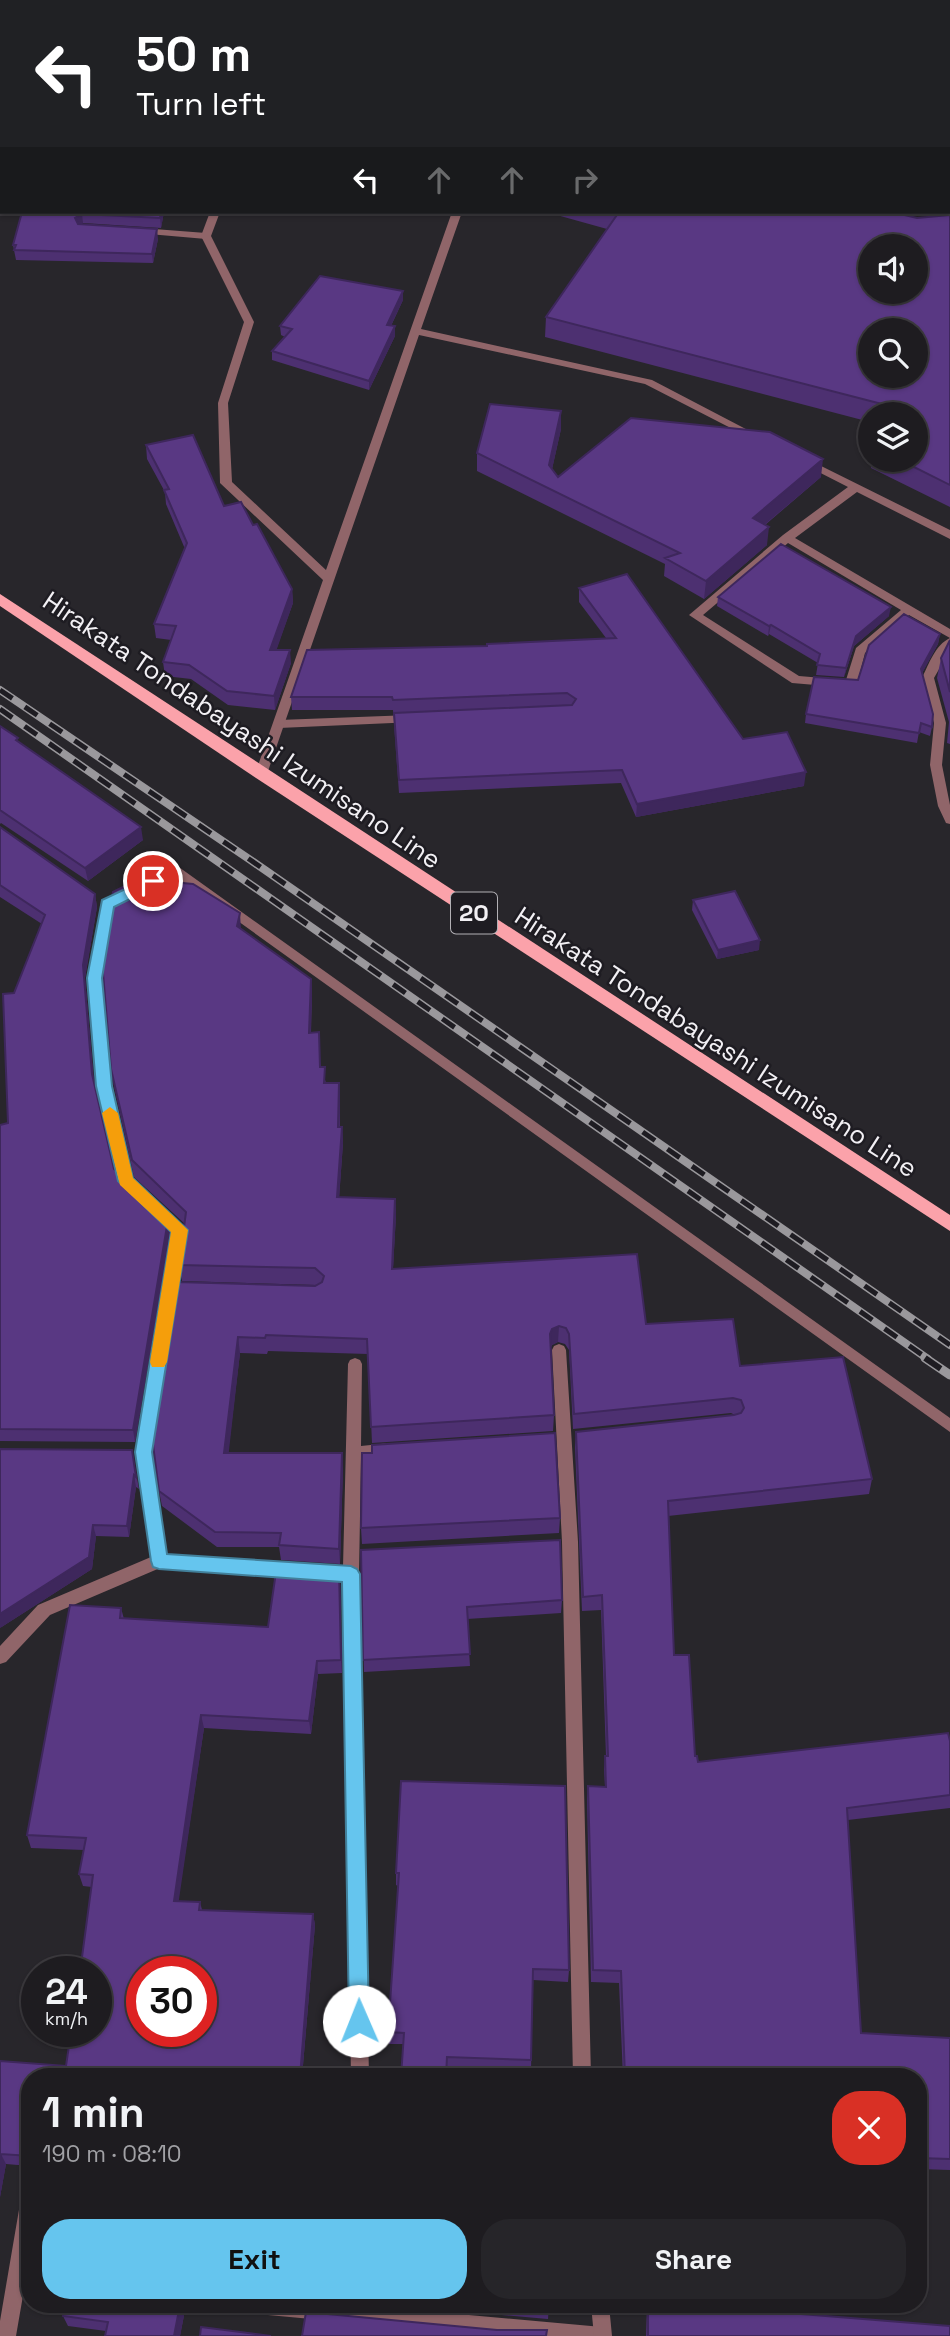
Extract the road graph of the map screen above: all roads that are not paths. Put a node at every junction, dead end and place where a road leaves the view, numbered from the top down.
1 (214, 214) edge
2 (456, 214) edge
3 (125, 230) edge
4 (206, 236) junction
5 (417, 331) junction
6 (770, 443) edge
7 (794, 456) edge
8 (856, 487) junction
9 (950, 535) edge
10 (787, 538) junction
11 (330, 580) junction
12 (0, 599) edge
13 (908, 610) junction
14 (950, 634) edge
15 (950, 642) edge
16 (429, 718) edge
17 (279, 724) junction
18 (261, 774) junction
19 (950, 820) edge
20 (950, 1224) edge
21 (559, 1350) edge
22 (355, 1364) edge
23 (950, 1426) edge
24 (406, 1449) edge
25 (353, 1452) junction
26 (159, 1561) junction
27 (351, 1574) junction
28 (0, 1657) edge
29 (360, 2068) edge
30 (582, 2068) edge
31 (21, 2249) edge
32 (346, 2313) edge
33 (601, 2313) edge
34 (6, 2336) edge
35 (603, 2336) edge

1 - 4 street
2 - 5 street
3 - 4 street
4 - 11 street
5 - 6 street
5 - 11 street
7 - 8 street
8 - 9 street
8 - 10 street
10 - 13 street
10 - 13 street
11 - 17 street
12 - 18 main road, Hirakata Tondabayashi Izumisano Line / 20
13 - 14 street
15 - 19 street
16 - 17 street
17 - 18 street
18 - 20 main road, Hirakata Tondabayashi Izumisano Line / 20
21 - 30 street
22 - 25 street
23 - 26 street
24 - 25 street
25 - 27 street
26 - 27 street
26 - 28 street
27 - 29 street
31 - 34 street
32 - 35 street
33 - 35 street

